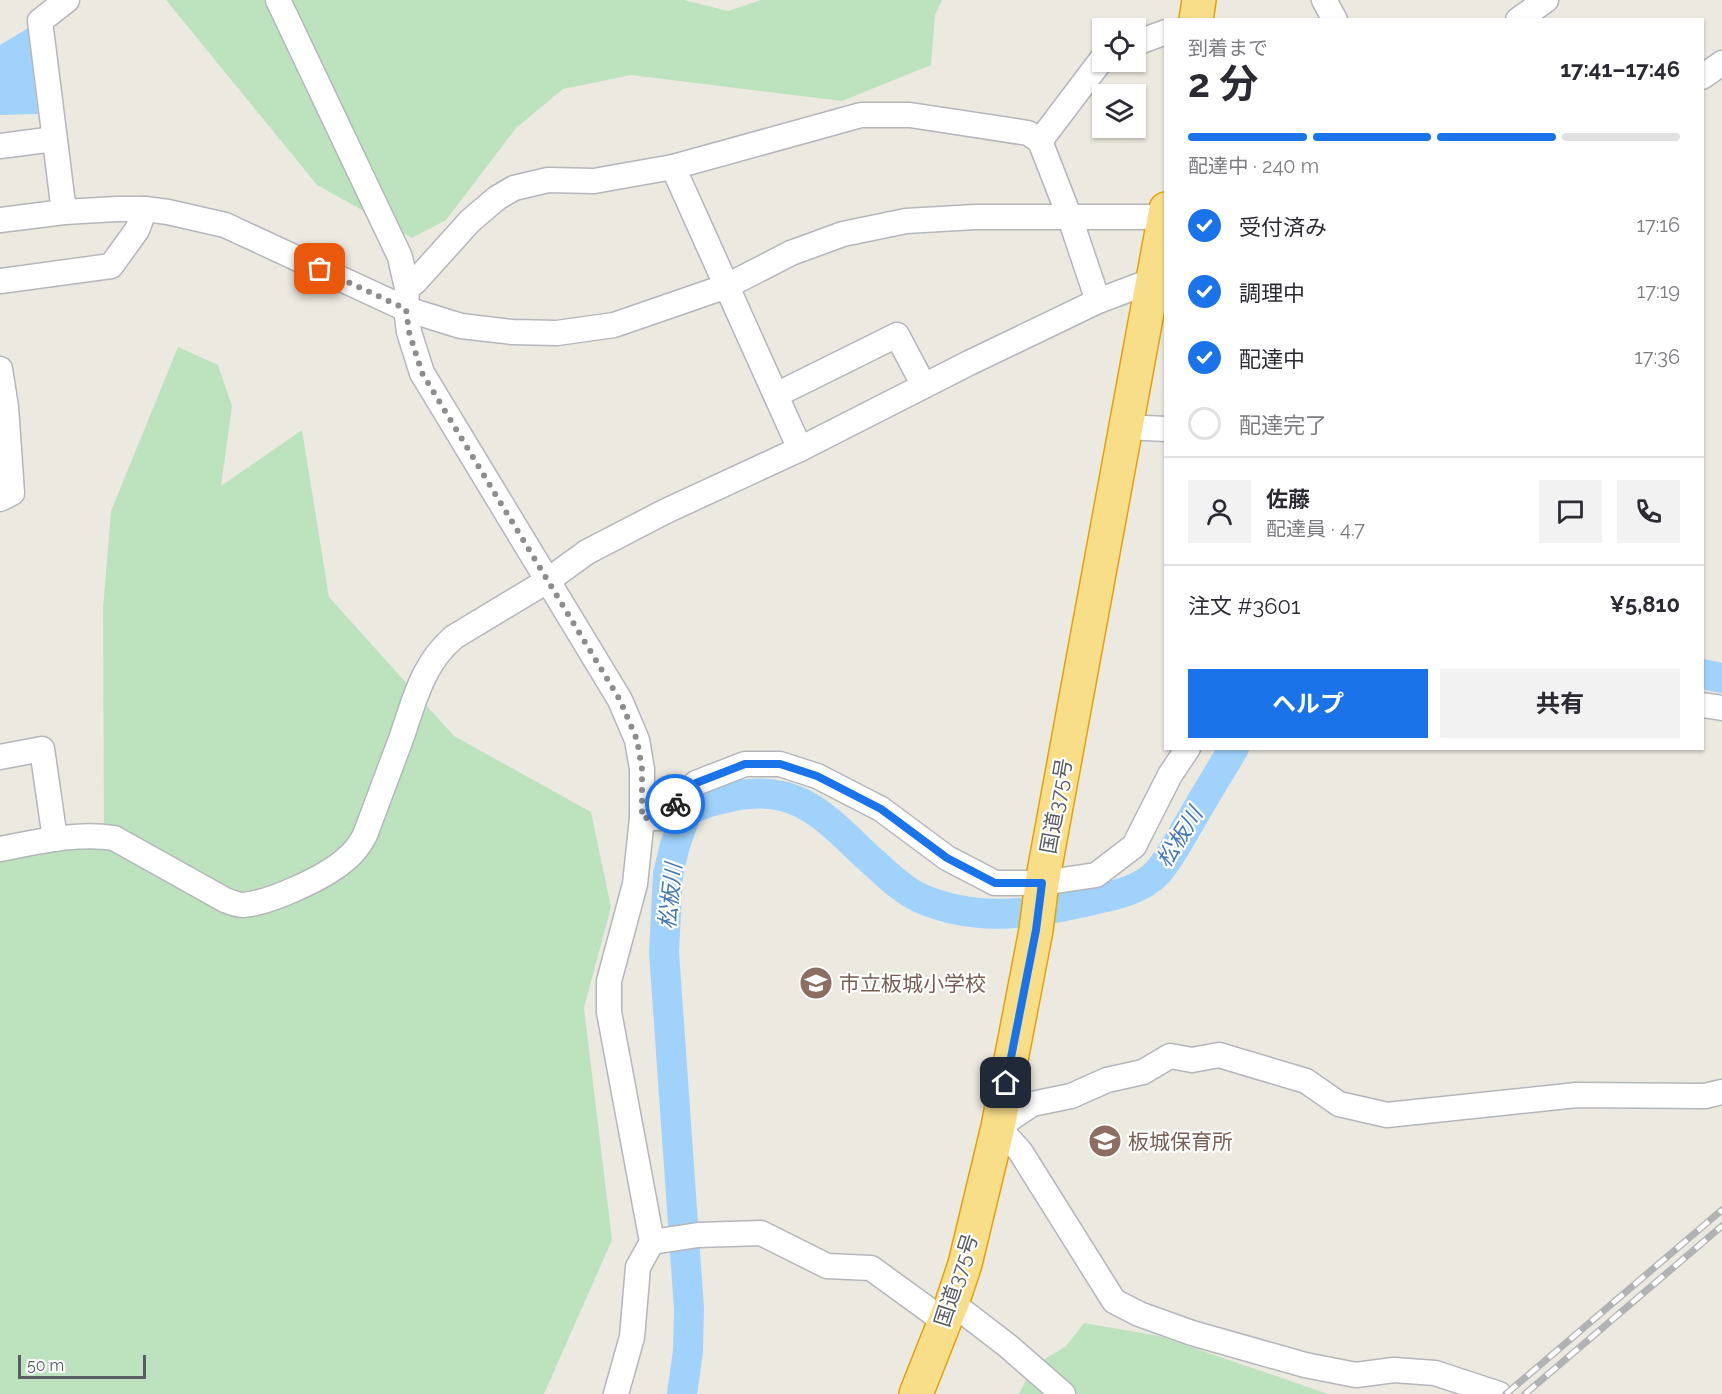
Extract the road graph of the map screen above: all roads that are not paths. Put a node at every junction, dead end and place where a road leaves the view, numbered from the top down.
1 (67, 0) edge
2 (278, 0) edge
3 (1199, 0) edge
4 (1324, 0) edge
5 (1546, 0) edge
6 (1196, 18) edge
7 (1334, 18) edge
8 (1521, 18) edge
9 (1164, 33) edge
10 (1146, 39) edge
11 (1722, 63) edge
12 (1092, 72) edge
13 (1704, 76) edge
14 (54, 139) junction
15 (1040, 141) junction
16 (0, 146) edge
17 (673, 167) junction
18 (144, 209) junction
19 (64, 212) junction
20 (1164, 214) edge
21 (1070, 218) junction
22 (1164, 219) edge
23 (0, 220) edge
24 (1151, 280) junction
25 (0, 281) edge
26 (727, 286) junction
27 (407, 299) junction
28 (1098, 301) junction
29 (0, 369) edge
30 (924, 386) junction
31 (776, 395) junction
32 (3, 408) edge
33 (1125, 427) junction
34 (1164, 429) edge
35 (800, 449) junction
36 (0, 499) edge
37 (547, 581) junction
38 (1704, 705) edge
39 (1722, 708) edge
40 (1187, 750) edge
41 (0, 758) edge
42 (642, 818) junction
43 (55, 839) junction
44 (0, 849) edge
45 (1041, 890) junction
46 (1722, 1092) edge
47 (998, 1127) junction
48 (659, 1241) junction
49 (948, 1312) junction
50 (616, 1394) edge
51 (915, 1394) edge
52 (1063, 1394) edge
53 (1498, 1394) edge

1 - 14 street
2 - 27 street
3 - 6 highway
4 - 7 street
5 - 8 street
9 - 10 street
11 - 13 street
12 - 15 street
14 - 16 street
14 - 19 street
15 - 17 street
15 - 21 street
17 - 26 street
17 - 27 street
18 - 19 street
18 - 25 street
18 - 27 street
19 - 23 street
20 - 21 street
21 - 26 street
21 - 28 street
22 - 24 highway, 国道375号
24 - 28 street
24 - 33 highway, 国道375号
26 - 27 street
26 - 31 street
27 - 37 street
28 - 30 street
29 - 32 street
30 - 31 street
30 - 35 street
31 - 35 street
32 - 36 street
33 - 34 street
33 - 45 highway, 国道375号
35 - 37 street
37 - 42 street
37 - 43 street
38 - 39 street
40 - 45 street
41 - 43 street
42 - 45 street
42 - 48 street
43 - 44 street
45 - 47 highway, 国道375号
46 - 47 street
47 - 49 highway, 国道375号
47 - 53 street
48 - 49 street
48 - 50 street
49 - 51 highway, 国道375号
49 - 52 street

